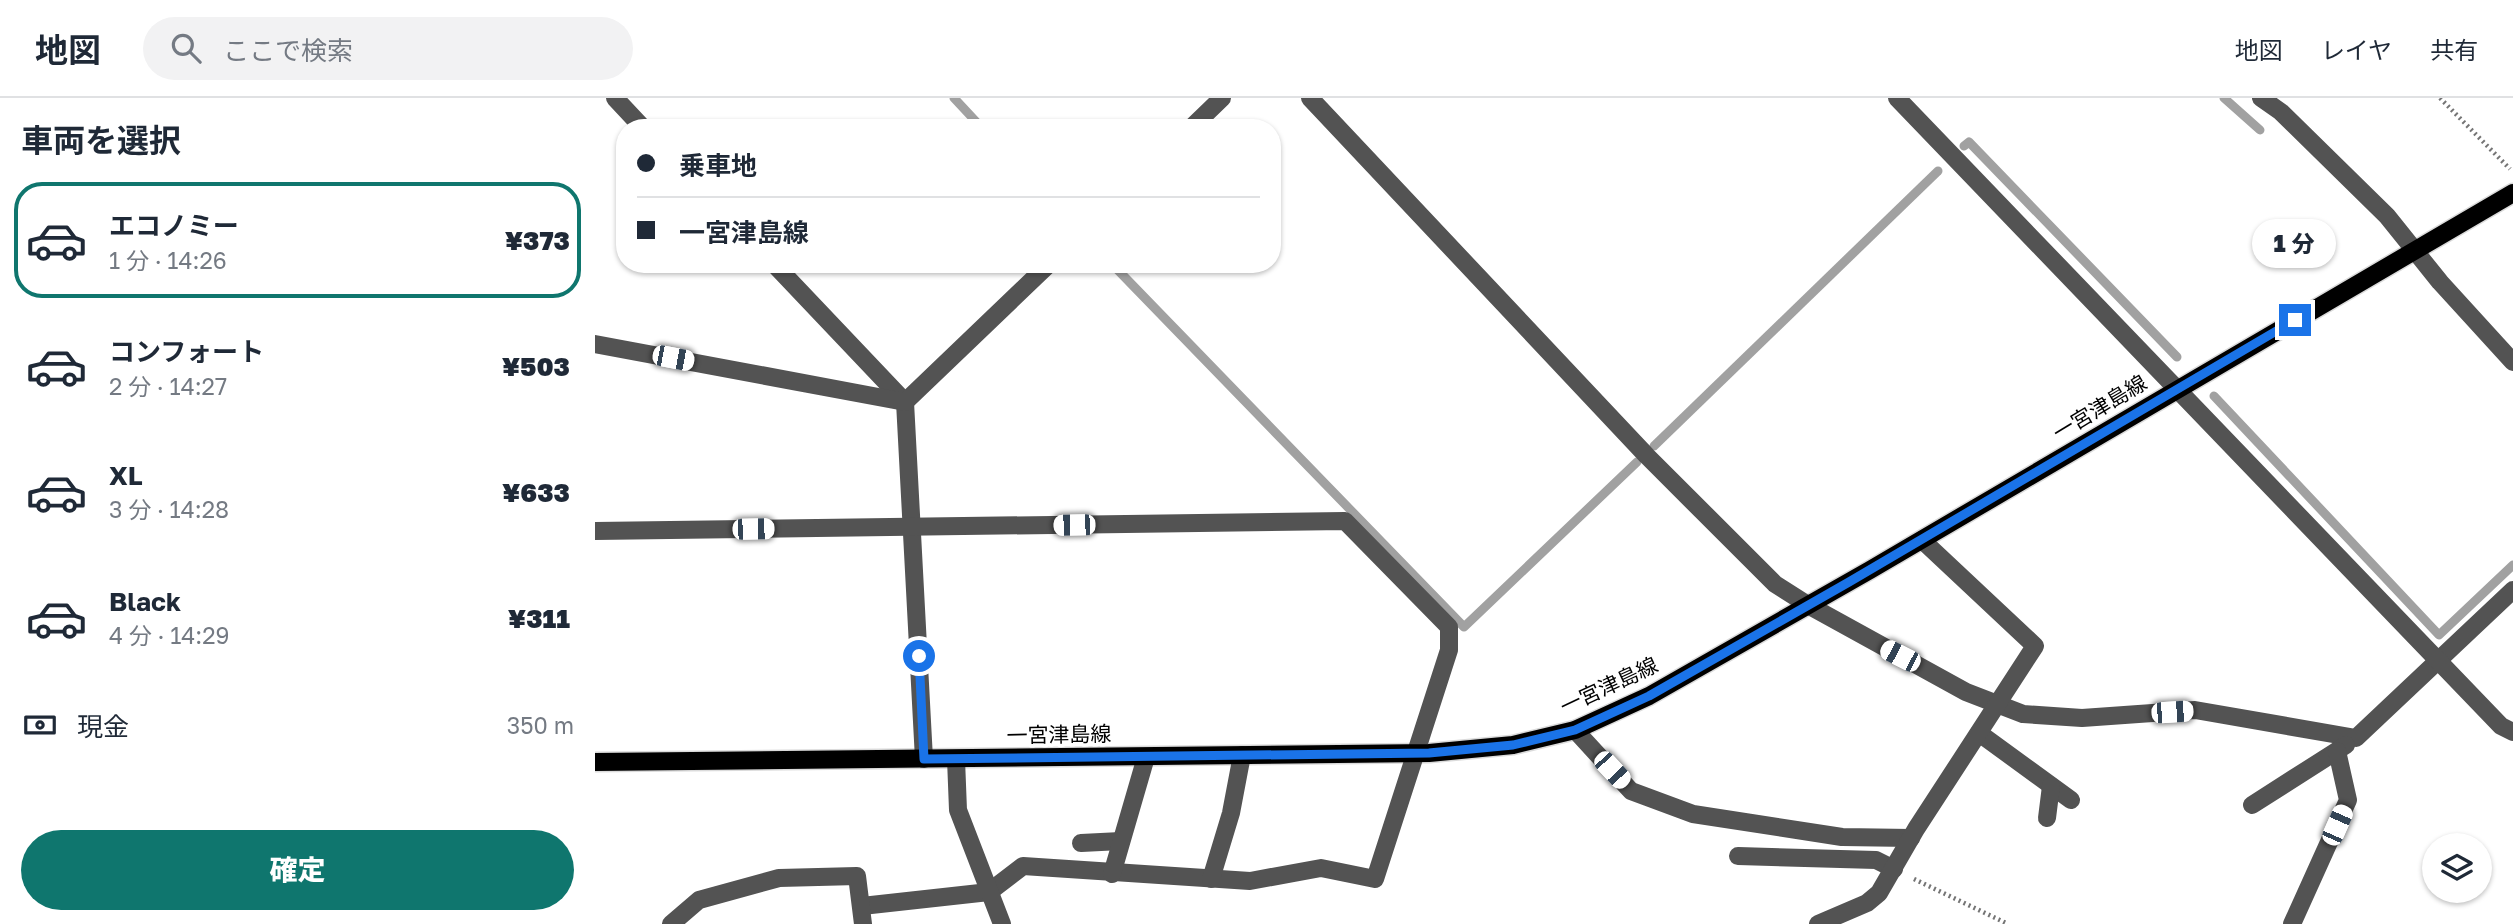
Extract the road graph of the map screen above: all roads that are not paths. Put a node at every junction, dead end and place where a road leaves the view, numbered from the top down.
1 (615, 98) edge
2 (1223, 98) edge
3 (1310, 98) edge
4 (1897, 98) edge
5 (2261, 98) edge
6 (635, 119) edge
7 (1201, 119) edge
8 (2513, 193) edge
9 (2416, 251) junction
10 (783, 273) edge
11 (1040, 273) edge
12 (595, 344) edge
13 (2513, 362) edge
14 (2175, 390) junction
15 (905, 402) junction
16 (912, 527) junction
17 (595, 531) edge
18 (1921, 540) junction
19 (2513, 590) edge
20 (1808, 606) junction
21 (2438, 661) junction
22 (1997, 704) junction
23 (1575, 730) junction
24 (2513, 732) edge
25 (1979, 733) junction
26 (2356, 738) junction
27 (2337, 751) junction
28 (1416, 753) junction
29 (1242, 755) junction
30 (1146, 757) junction
31 (924, 759) junction
32 (956, 759) junction
33 (595, 762) edge
34 (2051, 786) junction
35 (2071, 800) dead end
36 (2252, 805) dead end
37 (2047, 818) dead end
38 (1911, 838) junction
39 (1121, 841) junction
40 (1081, 844) dead end
41 (1738, 856) dead end
42 (1894, 869) junction
43 (1112, 874) junction
44 (1211, 879) junction
45 (989, 892) junction
46 (863, 915) edge
47 (688, 918) edge
48 (671, 924) edge
49 (1002, 924) edge
50 (1818, 924) edge
51 (2292, 924) edge

1 - 6 street
2 - 7 street
3 - 20 street
4 - 14 street
5 - 9 street
8 - 9 main road, 一宮津島線
9 - 13 street
9 - 14 main road, 一宮津島線
10 - 15 street
11 - 15 street
12 - 15 street
14 - 18 main road, 一宮津島線
14 - 21 street
15 - 16 street
16 - 17 street
16 - 28 street
16 - 31 street
18 - 20 main road, 一宮津島線
18 - 22 street
19 - 21 street
20 - 22 street
20 - 23 main road, 一宮津島線
21 - 24 street
21 - 26 street
22 - 25 street
22 - 26 street
23 - 28 main road, 一宮津島線
23 - 38 street
25 - 34 street
25 - 38 street
26 - 27 street
27 - 36 street
27 - 51 street
28 - 29 main road, 一宮津島線
28 - 44 street
29 - 30 main road, 一宮津島線
29 - 44 street
30 - 32 main road, 一宮津島線
30 - 39 street
31 - 32 main road, 一宮津島線
31 - 33 main road, 一宮津島線
32 - 45 street
34 - 35 street
34 - 37 street
38 - 42 street
39 - 40 street
39 - 43 street
41 - 42 street
42 - 50 street
43 - 44 street
43 - 45 street
45 - 46 street
45 - 49 street
46 - 47 street
47 - 48 street

